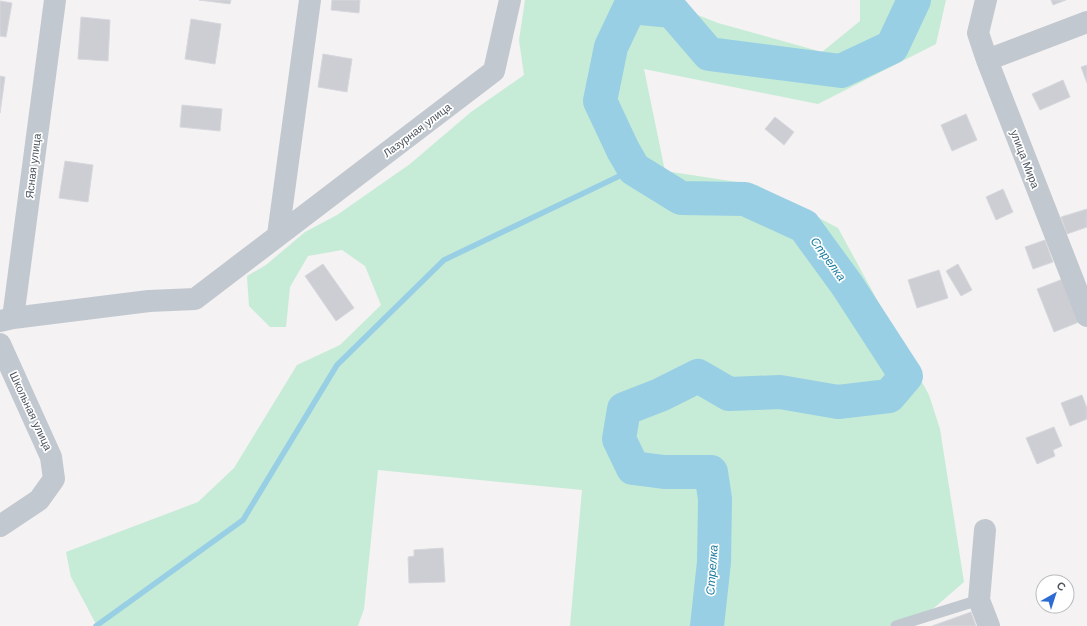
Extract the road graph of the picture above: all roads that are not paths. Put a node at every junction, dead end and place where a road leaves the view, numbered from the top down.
1 (55, 0) edge
2 (310, 0) edge
3 (510, 0) edge
4 (986, 0) edge
5 (1087, 22) edge
6 (986, 60) junction
7 (280, 234) junction
8 (1087, 316) edge
9 (7, 320) edge
10 (0, 344) edge
11 (0, 526) edge
12 (985, 530) dead end
13 (979, 600) junction
14 (896, 626) edge
15 (989, 626) edge

1 - 9 street, Ясная улица
2 - 7 street
3 - 7 street, Лазурная улица
4 - 6 street, улица Мира
5 - 6 street
6 - 8 street, улица Мира
7 - 9 street, Лазурная улица
10 - 11 street, Школьная улица
12 - 13 street
13 - 14 lane
13 - 15 street

